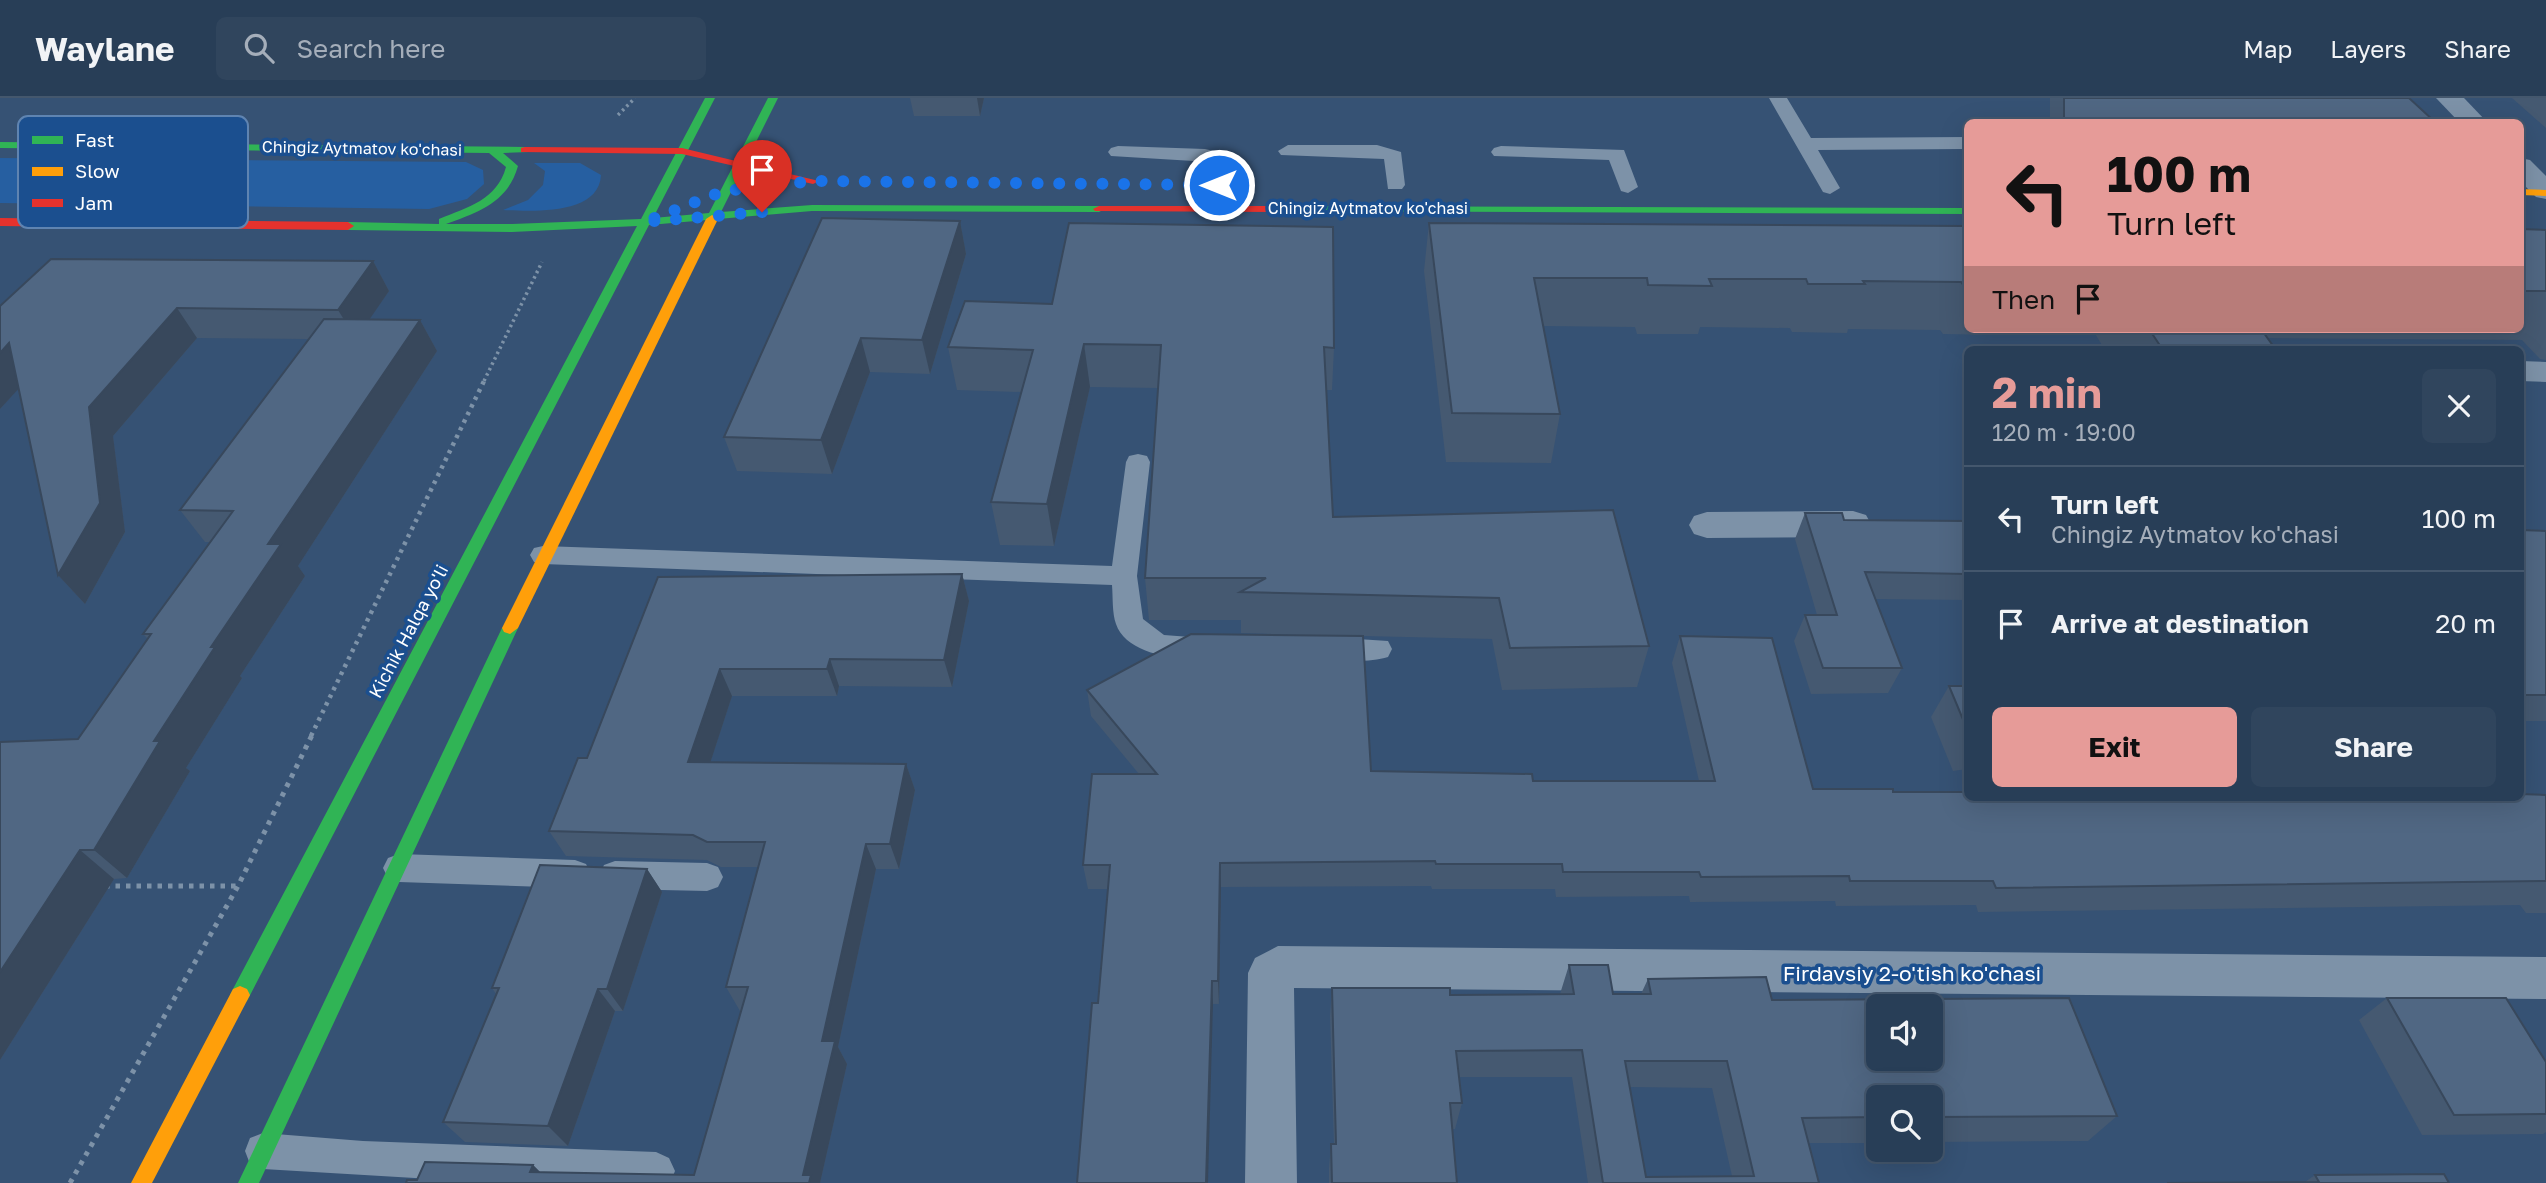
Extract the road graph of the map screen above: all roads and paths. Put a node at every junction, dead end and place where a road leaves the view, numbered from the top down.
1 (710, 98) edge
2 (773, 98) edge
3 (1778, 98) edge
4 (2449, 98) edge
5 (2471, 119) edge
6 (1804, 144) junction
7 (1964, 144) edge
8 (0, 145) edge
9 (18, 145) edge
10 (248, 148) edge
11 (492, 150) junction
12 (682, 151) junction
13 (1288, 151) dead end
14 (1118, 152) dead end
15 (1500, 152) dead end
16 (737, 164) junction
17 (2524, 170) edge
18 (716, 183) junction
19 (1219, 185) dead end
20 (1396, 185) dead end
21 (1628, 187) dead end
22 (1830, 188) dead end
23 (2524, 192) edge
24 (2546, 192) edge
25 (1964, 211) edge
26 (712, 216) junction
27 (0, 222) edge
28 (18, 222) edge
29 (644, 222) junction
30 (248, 226) edge
31 (421, 228) junction
32 (539, 268) dead end
33 (2524, 371) edge
34 (2546, 372) edge
35 (1138, 462) dead end
36 (1888, 523) edge
37 (1707, 525) dead end
38 (543, 555) junction
39 (1124, 576) junction
40 (1227, 647) edge
41 (1296, 648) edge
42 (1378, 649) dead end
43 (399, 868) junction
44 (707, 877) dead end
45 (98, 886) dead end
46 (238, 886) junction
47 (2546, 978) edge
48 (256, 1167) edge
49 (656, 1171) edge
50 (70, 1183) edge
51 (141, 1183) edge
52 (1271, 1183) edge

1 - 12 main road, Kichik Halqa yo'li
2 - 16 main road
3 - 6 lane
4 - 5 street
6 - 7 lane
6 - 22 lane
8 - 9 main road, Chingiz Aytmatov ko'chasi
10 - 11 main road, Chingiz Aytmatov ko'chasi
11 - 12 main road, Chingiz Aytmatov ko'chasi
11 - 31 main road
12 - 16 main road, Chingiz Aytmatov ko'chasi
12 - 18 main road
12 - 29 main road, Kichik Halqa yo'li
13 - 20 lane
14 - 19 lane
15 - 21 lane
16 - 18 main road
16 - 18 main road, Chingiz Aytmatov ko'chasi
17 - 24 street
18 - 26 main road
18 - 29 main road, Chingiz Aytmatov ko'chasi
23 - 24 main road
25 - 26 main road, Chingiz Aytmatov ko'chasi
26 - 29 main road, Chingiz Aytmatov ko'chasi
26 - 38 main road
27 - 28 main road, Chingiz Aytmatov ko'chasi
29 - 31 main road, Chingiz Aytmatov ko'chasi
29 - 51 main road, Kichik Halqa yo'li
30 - 31 main road, Chingiz Aytmatov ko'chasi
32 - 46 path
33 - 34 street
35 - 39 lane
36 - 37 street
38 - 39 lane
38 - 43 main road
39 - 40 lane
41 - 42 lane
43 - 44 lane
43 - 48 main road
45 - 46 path
46 - 50 path
47 - 52 street, Firdavsiy 2-o'tish ko'chasi
48 - 49 lane

